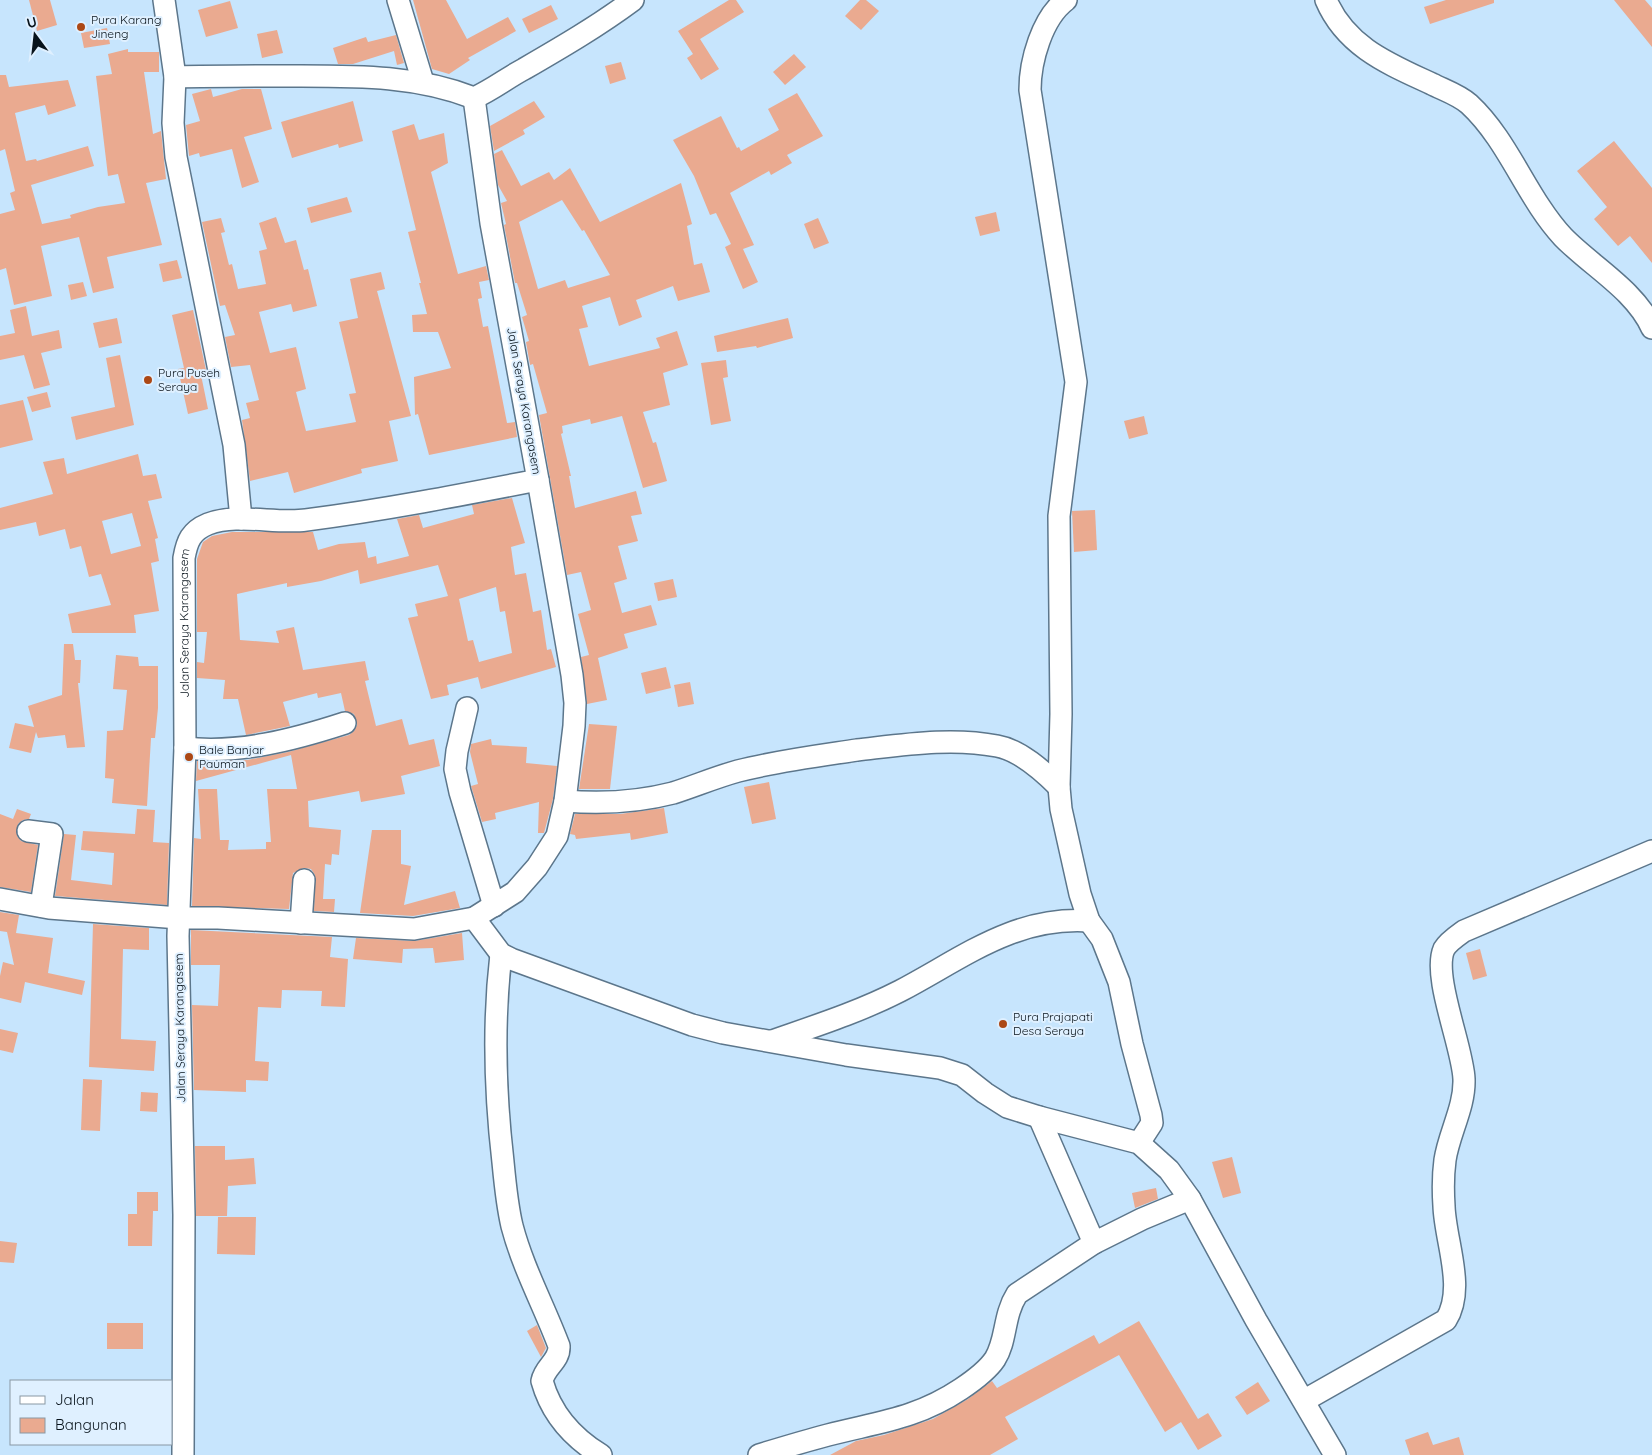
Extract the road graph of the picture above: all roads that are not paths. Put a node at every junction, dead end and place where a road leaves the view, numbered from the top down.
1 (164, 0) edge
2 (398, 0) edge
3 (633, 0) edge
4 (1066, 0) edge
5 (1326, 0) edge
6 (175, 77) junction
7 (422, 82) junction
8 (474, 98) junction
9 (1652, 328) edge
10 (538, 480) junction
11 (241, 519) junction
12 (467, 708) dead end
13 (345, 723) dead end
14 (184, 748) junction
15 (1059, 787) junction
16 (565, 800) junction
17 (28, 831) dead end
18 (1652, 851) edge
19 (304, 880) dead end
20 (0, 898) edge
21 (41, 906) junction
22 (494, 906) junction
23 (180, 918) junction
24 (474, 918) junction
25 (1089, 921) junction
26 (301, 923) junction
27 (501, 954) junction
28 (772, 1041) junction
29 (1039, 1117) junction
30 (1139, 1143) junction
31 (1190, 1198) junction
32 (1094, 1243) junction
33 (1305, 1400) junction
34 (183, 1455) edge
35 (601, 1455) edge
36 (758, 1455) edge
37 (1335, 1455) edge

1 - 6 street
2 - 7 street
3 - 8 street
4 - 15 street
5 - 9 street
6 - 7 street
6 - 11 street
7 - 8 street
8 - 10 street, Jalan Seraya Karangasem
10 - 11 street, Jalan Seraya Karangasem
10 - 16 street
11 - 14 street, Jalan Seraya Karangasem
12 - 22 street
13 - 14 street
14 - 23 street, Jalan Seraya Karangasem
15 - 16 street
15 - 25 street
16 - 22 street
17 - 21 street
18 - 33 street
19 - 26 street
20 - 21 street
21 - 23 street
22 - 24 street
23 - 26 street
23 - 34 street, Jalan Seraya Karangasem
24 - 26 street
24 - 27 street
25 - 28 street
25 - 30 street
27 - 28 street
27 - 35 street
28 - 29 street
29 - 30 street
29 - 32 street
30 - 31 street
31 - 32 street
31 - 33 street
32 - 36 street
33 - 37 street

